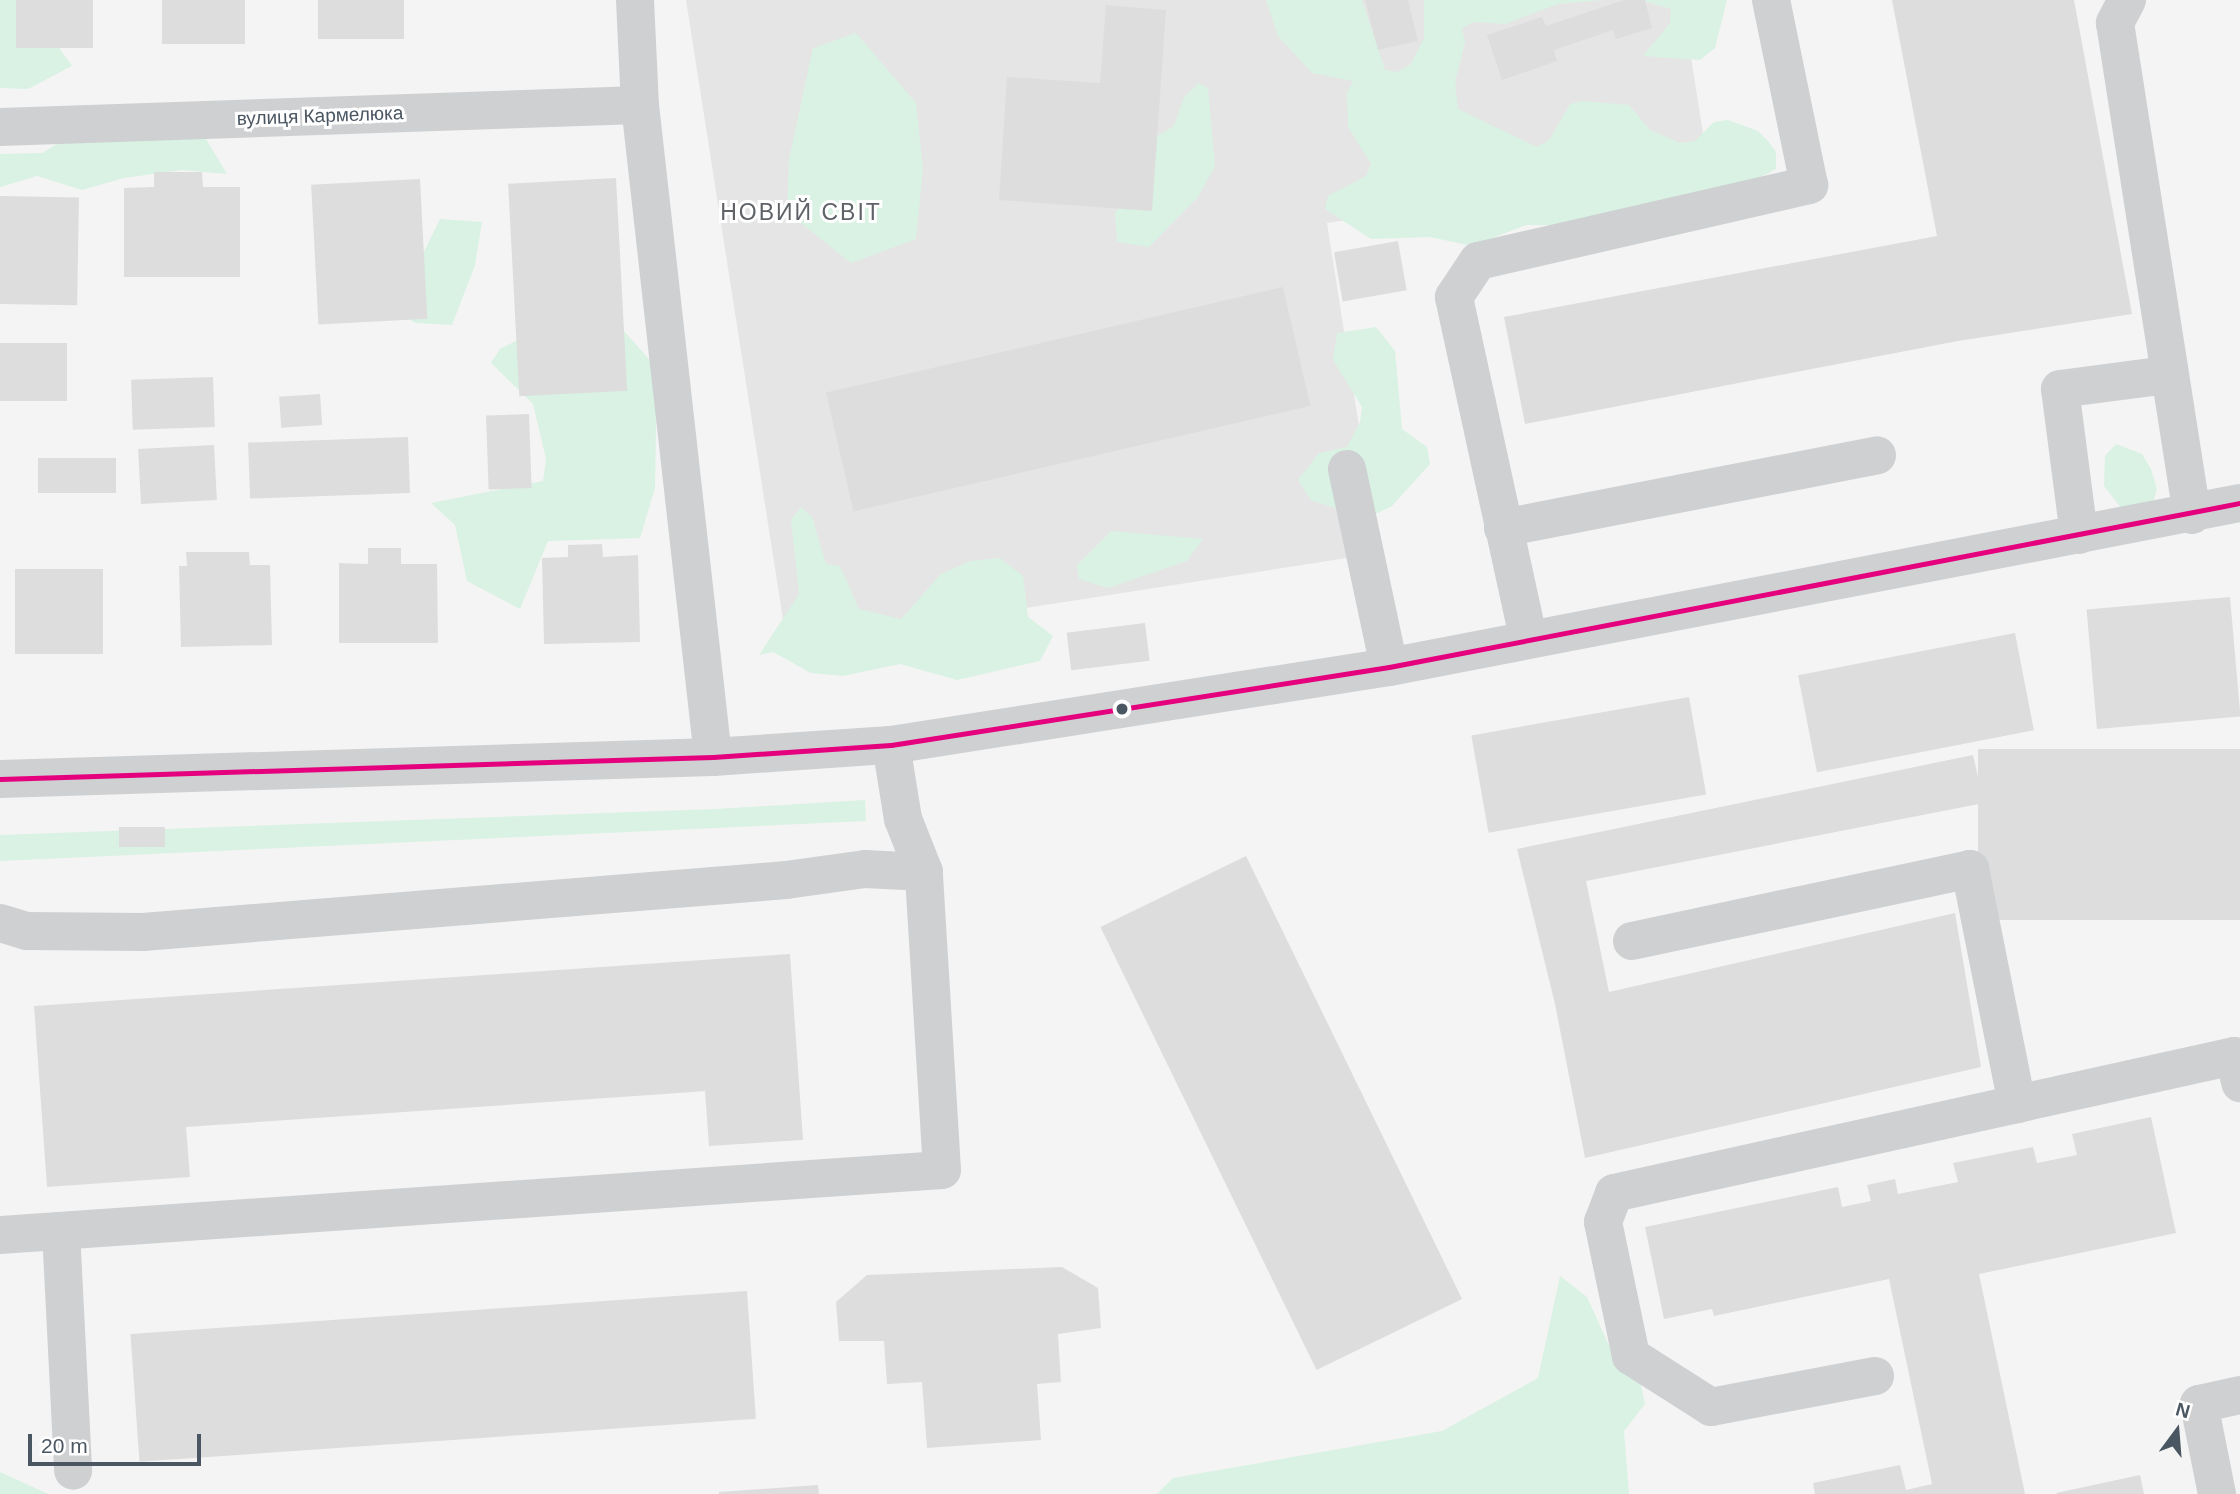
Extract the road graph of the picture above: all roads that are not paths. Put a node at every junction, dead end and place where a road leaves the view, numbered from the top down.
1 (635, 0) edge
2 (1771, 0) edge
3 (2127, 0) edge
4 (640, 104) junction
5 (0, 127) edge
6 (2168, 375) junction
7 (1877, 455) dead end
8 (1347, 469) dead end
9 (2240, 503) edge
10 (2192, 515) junction
11 (1503, 528) junction
12 (2079, 536) junction
13 (1528, 637) junction
14 (1389, 667) junction
15 (891, 745) junction
16 (713, 757) junction
17 (0, 779) edge
18 (924, 872) junction
19 (0, 923) edge
20 (1632, 941) dead end
21 (2240, 1083) edge
22 (2017, 1104) junction
23 (61, 1231) junction
24 (0, 1235) edge
25 (1875, 1376) dead end
26 (2240, 1395) edge
27 (73, 1471) dead end
28 (2217, 1494) edge

1 - 4 street
2 - 11 street
3 - 6 street
4 - 5 street, вулиця Кармелюка
4 - 16 street
6 - 10 street
6 - 12 street
7 - 11 street
8 - 14 street
9 - 10 street
10 - 12 street
11 - 13 street
12 - 13 street
13 - 14 street
14 - 15 street
15 - 16 street
15 - 18 street
16 - 17 street
18 - 19 street
18 - 23 street
20 - 22 street
21 - 22 street
22 - 25 street
23 - 24 street
23 - 27 street
26 - 28 street

